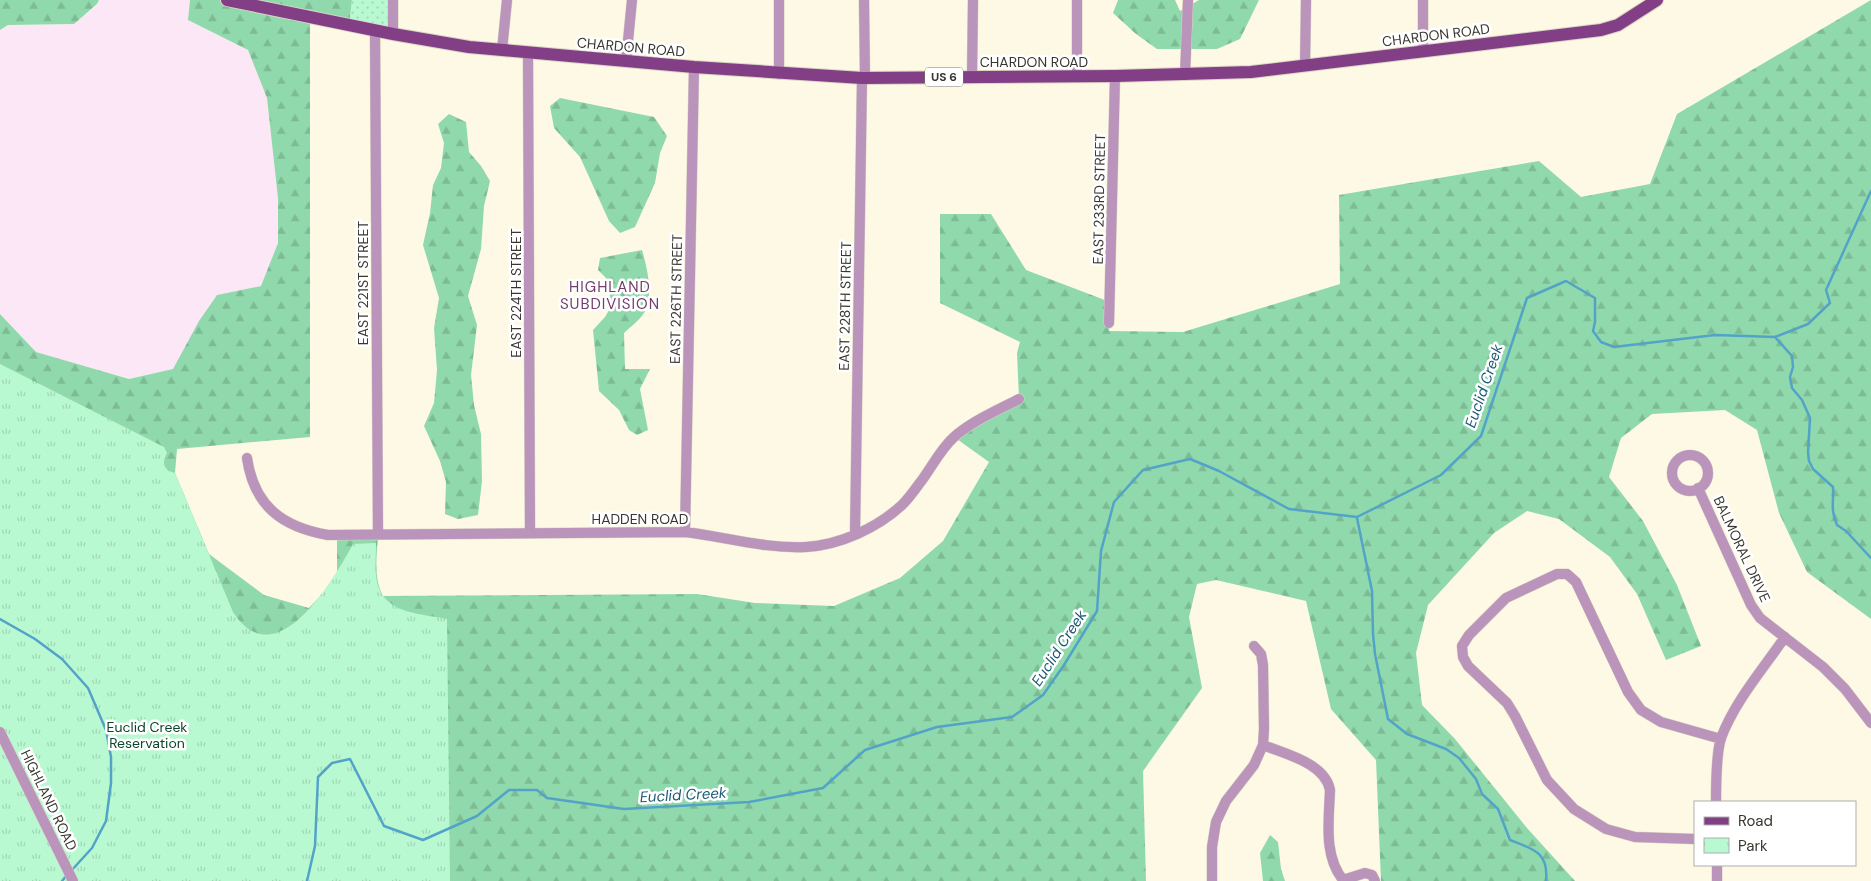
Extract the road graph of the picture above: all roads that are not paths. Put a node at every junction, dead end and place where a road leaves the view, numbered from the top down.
1 (227, 0) edge
2 (393, 0) edge
3 (507, 0) edge
4 (632, 0) edge
5 (779, 0) edge
6 (864, 0) edge
7 (972, 0) edge
8 (1077, 0) edge
9 (1188, 0) edge
10 (1306, 0) edge
11 (1422, 0) edge
12 (1657, 0) edge
13 (375, 30) junction
14 (394, 34) junction
15 (502, 50) junction
16 (528, 52) junction
17 (1422, 52) junction
18 (626, 61) junction
19 (1305, 66) junction
20 (694, 67) junction
21 (779, 74) junction
22 (1185, 74) junction
23 (1077, 76) junction
24 (1115, 76) junction
25 (972, 77) junction
26 (864, 78) junction
27 (1109, 324) dead end
28 (1019, 399) dead end
29 (247, 458) dead end
30 (1698, 488) dead end
31 (685, 532) junction
32 (530, 533) junction
33 (855, 534) junction
34 (378, 535) junction
35 (1785, 637) junction
36 (1254, 646) dead end
37 (1871, 723) edge
38 (0, 732) edge
39 (1721, 739) junction
40 (1263, 745) junction
41 (1716, 801) edge
42 (1694, 838) edge
43 (1717, 866) edge
44 (1343, 880) edge
45 (73, 881) edge
46 (1212, 881) edge
47 (1375, 881) edge
48 (1717, 881) edge

1 - 13 main road, CHARDON ROAD / US 6
2 - 14 street
3 - 15 street
4 - 18 street
5 - 21 street
6 - 26 street, EAST 228TH STREET
7 - 25 street
8 - 23 street
9 - 22 street
10 - 19 street
11 - 17 street
12 - 17 main road, CHARDON ROAD / US 6
13 - 14 main road, CHARDON ROAD / US 6
13 - 34 street, EAST 221ST STREET
14 - 15 main road, CHARDON ROAD / US 6
15 - 16 main road, CHARDON ROAD / US 6
16 - 18 main road, CHARDON ROAD / US 6
16 - 32 street, EAST 224TH STREET
17 - 19 main road, CHARDON ROAD / US 6
18 - 20 main road, CHARDON ROAD / US 6
19 - 22 main road, CHARDON ROAD / US 6
20 - 21 main road, CHARDON ROAD / US 6
20 - 31 street, EAST 226TH STREET
21 - 26 main road, CHARDON ROAD / US 6
22 - 24 main road, CHARDON ROAD / US 6
23 - 24 main road, CHARDON ROAD / US 6
23 - 25 main road, CHARDON ROAD / US 6
24 - 27 street, EAST 233RD STREET
25 - 26 main road, CHARDON ROAD / US 6
26 - 33 street, EAST 228TH STREET
28 - 33 street, HADDEN ROAD
29 - 34 street, HADDEN ROAD
30 - 35 street, BALMORAL DRIVE
31 - 32 street, HADDEN ROAD
31 - 33 street, HADDEN ROAD
32 - 34 street, HADDEN ROAD
35 - 37 street, BALMORAL DRIVE
35 - 39 street
36 - 40 street
38 - 45 street, HIGHLAND ROAD
39 - 41 street
39 - 42 street
40 - 44 street
40 - 46 street
43 - 48 street
44 - 47 street

